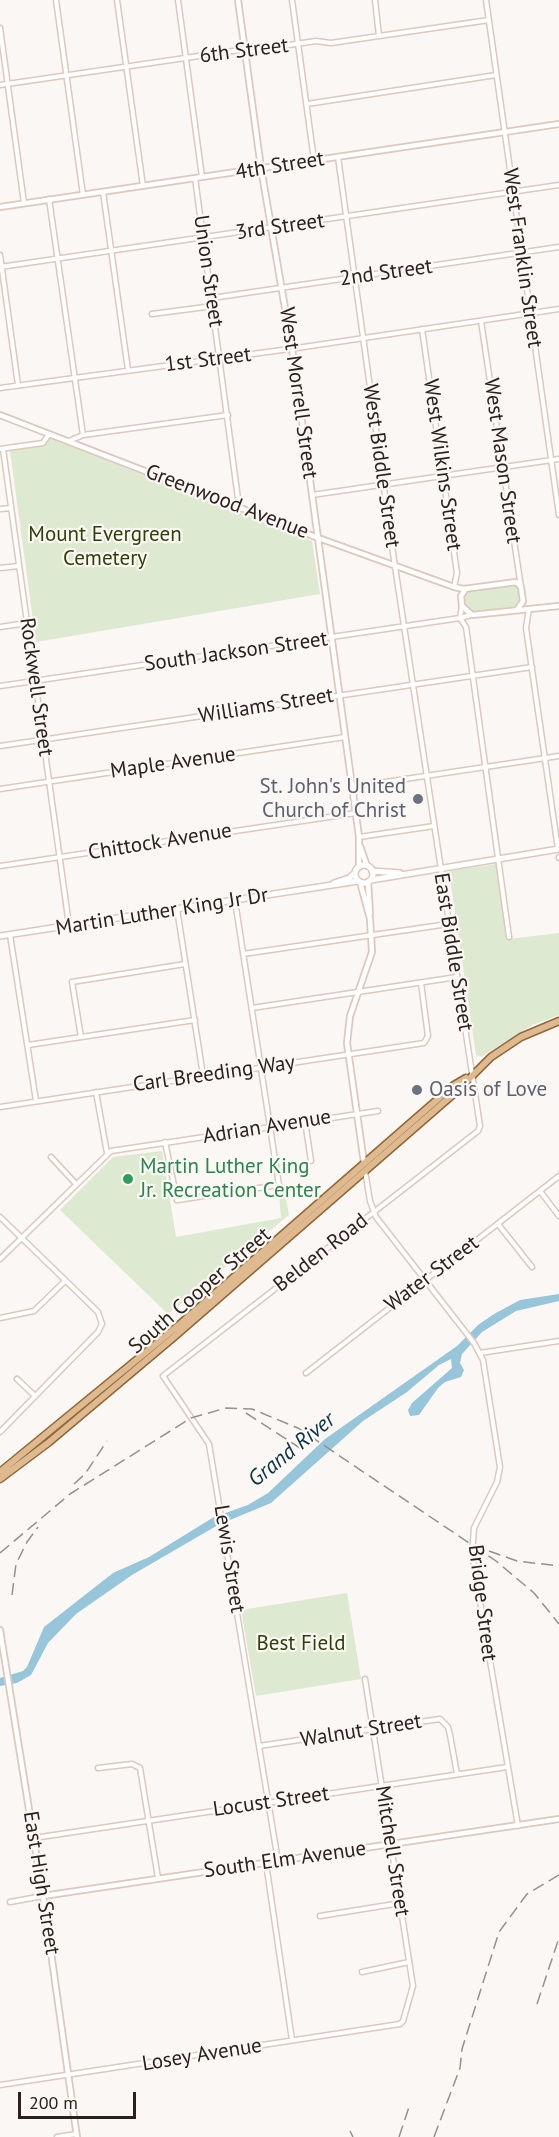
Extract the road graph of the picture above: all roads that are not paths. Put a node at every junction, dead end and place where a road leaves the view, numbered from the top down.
1 (57, 0) edge
2 (117, 0) edge
3 (178, 0) edge
4 (238, 0) edge
5 (292, 0) edge
6 (375, 0) edge
7 (486, 0) edge
8 (489, 20) junction
9 (0, 28) edge
10 (379, 36) junction
11 (298, 44) junction
12 (244, 51) junction
13 (186, 58) junction
14 (126, 66) junction
15 (496, 75) junction
16 (67, 76) junction
17 (8, 84) junction
18 (0, 85) edge
19 (307, 104) junction
20 (559, 124) edge
21 (505, 132) junction
22 (338, 157) junction
23 (314, 160) junction
24 (261, 168) junction
25 (202, 177) junction
26 (195, 178) junction
27 (559, 185) edge
28 (143, 186) junction
29 (103, 192) junction
30 (513, 192) junction
31 (83, 195) junction
32 (49, 199) junction
33 (24, 203) junction
34 (0, 207) edge
35 (347, 217) junction
36 (273, 228) junction
37 (204, 238) junction
38 (559, 247) edge
39 (111, 251) junction
40 (521, 253) junction
41 (0, 255) edge
42 (58, 259) junction
43 (1, 267) edge
44 (355, 278) junction
45 (283, 288) junction
46 (212, 298) junction
47 (213, 306) junction
48 (559, 309) edge
49 (152, 314) dead end
50 (529, 314) junction
51 (481, 321) junction
52 (422, 329) junction
53 (364, 338) junction
54 (292, 349) junction
55 (221, 358) junction
56 (128, 370) junction
57 (75, 378) junction
58 (18, 385) junction
59 (0, 388) edge
60 (0, 415) edge
61 (228, 415) junction
62 (49, 434) junction
63 (83, 435) junction
64 (69, 441) junction
65 (2, 449) edge
66 (559, 459) edge
67 (551, 460) junction
68 (502, 467) junction
69 (444, 476) junction
70 (384, 485) junction
71 (312, 495) junction
72 (239, 506) junction
73 (11, 508) junction
74 (0, 509) edge
75 (559, 515) edge
76 (318, 537) junction
77 (19, 566) junction
78 (395, 566) junction
79 (0, 568) edge
80 (519, 575) junction
81 (514, 582) junction
82 (521, 586) junction
83 (454, 587) junction
84 (467, 589) junction
85 (460, 598) junction
86 (523, 601) junction
87 (462, 606) junction
88 (559, 606) edge
89 (529, 609) junction
90 (517, 610) junction
91 (471, 615) junction
92 (460, 618) junction
93 (27, 623) junction
94 (0, 627) edge
95 (405, 627) junction
96 (332, 637) junction
97 (532, 668) junction
98 (473, 676) junction
99 (35, 681) junction
100 (413, 684) junction
101 (0, 686) edge
102 (340, 694) junction
103 (345, 737) junction
104 (43, 739) junction
105 (0, 746) edge
106 (559, 756) edge
107 (545, 758) junction
108 (486, 766) junction
109 (426, 775) junction
110 (49, 781) junction
111 (352, 787) junction
112 (0, 789) edge
113 (356, 813) junction
114 (434, 826) junction
115 (359, 837) junction
116 (360, 843) junction
117 (559, 849) edge
118 (59, 857) junction
119 (498, 858) junction
120 (0, 866) edge
121 (367, 866) junction
122 (440, 868) junction
123 (357, 870) junction
124 (372, 871) junction
125 (405, 874) junction
126 (369, 881) junction
127 (359, 882) junction
128 (324, 887) junction
129 (235, 901) junction
130 (177, 909) junction
131 (369, 919) junction
132 (448, 924) junction
133 (69, 926) junction
134 (10, 935) junction
135 (371, 935) junction
136 (0, 936) edge
137 (510, 937) dead end
138 (243, 954) junction
139 (185, 964) junction
140 (457, 977) junction
141 (421, 983) junction
142 (360, 992) junction
143 (252, 1008) junction
144 (195, 1020) junction
145 (559, 1021) edge
146 (81, 1037) junction
147 (28, 1045) junction
148 (347, 1055) junction
149 (261, 1067) junction
150 (203, 1075) junction
151 (471, 1075) junction
152 (96, 1092) junction
153 (36, 1101) junction
154 (0, 1107) edge
155 (378, 1111) dead end
156 (357, 1114) junction
157 (305, 1122) junction
158 (271, 1127) junction
159 (479, 1129) joint
160 (165, 1142) junction
161 (107, 1153) junction
162 (51, 1157) dead end
163 (311, 1161) dead end
164 (364, 1163) junction
165 (365, 1171) junction
166 (559, 1176) edge
167 (76, 1184) junction
168 (540, 1191) junction
169 (374, 1212) junction
170 (559, 1216) edge
171 (0, 1217) edge
172 (498, 1224) junction
173 (22, 1239) junction
174 (0, 1259) edge
175 (532, 1268) dead end
176 (65, 1281) junction
177 (425, 1281) junction
178 (0, 1318) edge
179 (559, 1341) edge
180 (480, 1353) junction
181 (306, 1372) dead end
182 (163, 1376) joint
183 (17, 1378) dead end
184 (35, 1396) junction
185 (0, 1432) edge
186 (0, 1472) edge
187 (0, 1479) edge
188 (0, 1630) edge
189 (365, 1679) dead end
190 (372, 1729) junction
191 (259, 1746) junction
192 (507, 1767) junction
193 (98, 1768) dead end
194 (457, 1774) junction
195 (382, 1786) junction
196 (269, 1803) junction
197 (150, 1820) junction
198 (559, 1820) edge
199 (518, 1826) junction
200 (34, 1838) junction
201 (392, 1845) junction
202 (278, 1861) junction
203 (266, 1863) junction
204 (158, 1878) junction
205 (43, 1896) junction
206 (10, 1902) dead end
207 (401, 1903) junction
208 (320, 1916) dead end
209 (409, 1962) junction
210 (362, 1972) dead end
211 (403, 2021) joint
212 (292, 2041) junction
213 (68, 2076) junction
214 (0, 2085) edge
215 (77, 2136) edge
216 (57, 2137) edge

1 - 16 street
2 - 14 street
3 - 13 street
4 - 12 street, West Morrell Street
5 - 11 street
6 - 10 street
7 - 8 street, West Franklin Street
8 - 10 street, 6th Street
8 - 15 street, West Franklin Street
9 - 17 street
10 - 11 street, 6th Street
11 - 12 street, 6th Street
11 - 19 street
12 - 13 street, 6th Street
12 - 24 street, West Morrell Street
13 - 14 street, 6th Street
13 - 25 street
14 - 16 street, 6th Street
14 - 28 street
15 - 19 street
15 - 21 street, West Franklin Street
16 - 17 street, 6th Street
16 - 31 street
17 - 18 street, 6th Street
17 - 33 street
19 - 23 street
20 - 21 street, 4th Street
21 - 22 street, 4th Street
21 - 30 street, West Franklin Street
22 - 23 street, 4th Street
22 - 35 street, West Biddle Street
23 - 24 street, 4th Street
24 - 25 street, 4th Street
24 - 36 street, West Morrell Street
25 - 26 street, 4th Street
26 - 28 street, 4th Street
26 - 37 street, Union Street
27 - 30 street, 3rd Street
28 - 29 street, 4th Street
29 - 31 street, 4th Street
29 - 39 street
30 - 35 street, 3rd Street
30 - 40 street, West Franklin Street
31 - 32 street, 4th Street
32 - 33 street, 4th Street
32 - 42 street
33 - 34 street, 4th Street
35 - 36 street, 3rd Street
35 - 44 street, West Biddle Street
36 - 37 street, 3rd Street
36 - 45 street, West Morrell Street
37 - 39 street, 3rd Street
37 - 46 street, Union Street
38 - 40 street, 2nd Street
39 - 42 street, 3rd Street
39 - 56 street
40 - 44 street, 2nd Street
40 - 50 street, West Franklin Street
41 - 43 street
42 - 43 street, 3rd Street
42 - 57 street
43 - 58 street
44 - 45 street, 2nd Street
44 - 53 street, West Biddle Street
45 - 46 street, 2nd Street
45 - 54 street, West Morrell Street
46 - 47 street, Union Street
47 - 49 street
47 - 55 street, Union Street
48 - 50 street, 1st Street
50 - 51 street, 1st Street
50 - 67 street, West Franklin Street
51 - 52 street, 1st Street
51 - 68 street, West Mason Street
52 - 53 street, 1st Street
52 - 69 street, West Wilkins Street
53 - 54 street, 1st Street
53 - 70 street, West Biddle Street
54 - 55 street, 1st Street
54 - 71 street, West Morrell Street
55 - 56 street, 1st Street
55 - 61 street, Union Street
56 - 57 street, 1st Street
57 - 58 street, 1st Street
57 - 63 street
58 - 59 street, 1st Street
60 - 62 street, Greenwood Avenue
61 - 63 street
61 - 72 street, Union Street
62 - 64 street, Greenwood Avenue
62 - 65 street
63 - 64 street
64 - 72 street, Greenwood Avenue
65 - 73 street, Rockwell Street
66 - 67 street
67 - 68 street
67 - 75 street, West Franklin Street
68 - 69 street
68 - 80 street, West Mason Street
69 - 70 street
69 - 83 street, West Wilkins Street
70 - 71 street
70 - 78 street, West Biddle Street
71 - 76 street, West Morrell Street
72 - 76 street, Greenwood Avenue
73 - 74 street
73 - 77 street, Rockwell Street
76 - 78 street, Greenwood Avenue
76 - 96 street, West Morrell Street
77 - 79 street
77 - 93 street, Rockwell Street
78 - 83 street, Greenwood Avenue
78 - 95 street, West Biddle Street
80 - 81 street
80 - 82 street, West Mason Street
81 - 82 street
81 - 84 street, Greenwood Avenue
82 - 86 street, West Mason Street
83 - 84 street, Greenwood Avenue
83 - 85 street
84 - 85 street
85 - 87 street
86 - 89 street, West Mason Street
86 - 90 street
87 - 91 street
87 - 92 street
88 - 89 street, South Jackson Street
89 - 90 street, South Jackson Street
89 - 97 street
90 - 91 street, South Jackson Street
91 - 92 street, South Jackson Street
92 - 95 street, South Jackson Street
92 - 98 street
93 - 94 street
93 - 99 street, Rockwell Street
95 - 96 street, South Jackson Street
95 - 100 street, West Biddle Street
96 - 99 street, South Jackson Street
96 - 102 street, West Morrell Street
97 - 98 street, Williams Street
97 - 107 street
98 - 100 street, Williams Street
98 - 108 street
99 - 101 street, South Jackson Street
99 - 104 street, Rockwell Street
100 - 102 street, Williams Street
100 - 109 street, West Biddle Street
102 - 103 street, West Morrell Street
102 - 104 street, Williams Street
103 - 110 street, Maple Avenue
103 - 111 street, West Morrell Street
104 - 105 street, Williams Street
104 - 110 street, Rockwell Street
106 - 107 street
107 - 108 street
107 - 117 street
108 - 109 street
108 - 119 street
109 - 111 street
109 - 114 street, East Biddle Street
110 - 112 street, Maple Avenue
110 - 118 street, Rockwell Street
111 - 113 street, West Morrell Street
113 - 115 street, West Morrell Street
113 - 118 street, Chittock Avenue
114 - 115 street
114 - 122 street, East Biddle Street
115 - 116 street, West Morrell Street
116 - 121 street
116 - 123 street
117 - 119 main road
118 - 120 street, Chittock Avenue
118 - 133 street, Rockwell Street
119 - 122 main road
119 - 137 street
121 - 123 main road, Martin Luther King Jr Dr
121 - 124 main road
122 - 125 main road
122 - 132 street, East Biddle Street
123 - 127 main road
123 - 128 main road, Martin Luther King Jr Dr
124 - 125 main road
124 - 126 main road
125 - 126 main road
126 - 127 main road, Martin Luther King Jr Dr
126 - 131 street
127 - 128 main road, Martin Luther King Jr Dr
127 - 131 street
128 - 129 main road, Martin Luther King Jr Dr
129 - 130 main road, Martin Luther King Jr Dr
129 - 138 street
130 - 133 main road, Martin Luther King Jr Dr
130 - 139 street
131 - 135 street
132 - 135 street
132 - 140 street, East Biddle Street
133 - 134 main road, Martin Luther King Jr Dr
134 - 136 main road, Martin Luther King Jr Dr
134 - 147 street
135 - 138 street
135 - 142 street
138 - 143 street
139 - 144 street
139 - 146 street
140 - 141 street
140 - 151 street, East Biddle Street
141 - 142 street
141 - 148 street, Carl Breeding Way
142 - 143 street
142 - 148 street
143 - 149 street
144 - 146 street
144 - 150 street
145 - 151 main road, South Cooper Street
146 - 147 street
147 - 153 street
148 - 149 street, Carl Breeding Way
148 - 156 street
149 - 150 street, Carl Breeding Way
149 - 158 street
150 - 152 street, Carl Breeding Way
151 - 159 street, East Biddle Street
151 - 164 main road, South Cooper Street
151 - 165 main road, South Cooper Street
152 - 153 street, Carl Breeding Way
152 - 161 street
153 - 154 street, Carl Breeding Way
155 - 156 street, Adrian Avenue
156 - 157 street, Adrian Avenue
156 - 164 street
157 - 158 street, Adrian Avenue
157 - 163 street
158 - 160 street, Adrian Avenue
158 - 160 street
159 - 169 street, Belden Road
160 - 161 street, Adrian Avenue
161 - 167 street
162 - 167 street
164 - 165 main road
164 - 186 main road, South Cooper Street
165 - 169 street, Bridge Street
165 - 187 main road, South Cooper Street
166 - 168 street, Water Street
167 - 173 street
168 - 170 street
168 - 172 street, Water Street
169 - 177 street, Bridge Street
169 - 182 street, Belden Road
171 - 173 street
172 - 175 street
172 - 177 street, Water Street
173 - 174 street
173 - 176 street
176 - 178 street
176 - 184 street
177 - 180 street, Bridge Street
177 - 181 street, Water Street
179 - 180 street
180 - 192 street, Bridge Street
182 - 191 street, Lewis Street
183 - 184 street
184 - 185 street
188 - 200 street, East High Street
189 - 190 street, Mitchell Street
190 - 191 street, Walnut Street
190 - 194 street, Walnut Street
190 - 195 street, Mitchell Street
191 - 196 street, Lewis Street
192 - 194 street, Locust Street
192 - 199 street, Bridge Street
193 - 197 street
194 - 195 street, Locust Street
195 - 196 street, Locust Street
195 - 201 street, Mitchell Street
196 - 197 street, Locust Street
196 - 202 street, Lewis Street
197 - 200 street, Locust Street
197 - 204 street
198 - 199 street, South Elm Avenue
199 - 201 street, South Elm Avenue
200 - 205 street, East High Street
201 - 202 street, South Elm Avenue
201 - 207 street, Mitchell Street
202 - 203 street, South Elm Avenue
203 - 204 street, South Elm Avenue
203 - 212 street
204 - 205 street, South Elm Avenue
205 - 206 street, South Elm Avenue
205 - 213 street, East High Street
207 - 208 street
207 - 209 street, Mitchell Street
209 - 210 street
209 - 211 street, Mitchell Street
211 - 212 street, Losey Avenue
212 - 213 street, Losey Avenue
213 - 214 street, Losey Avenue
213 - 215 street, East High Street
215 - 216 street

